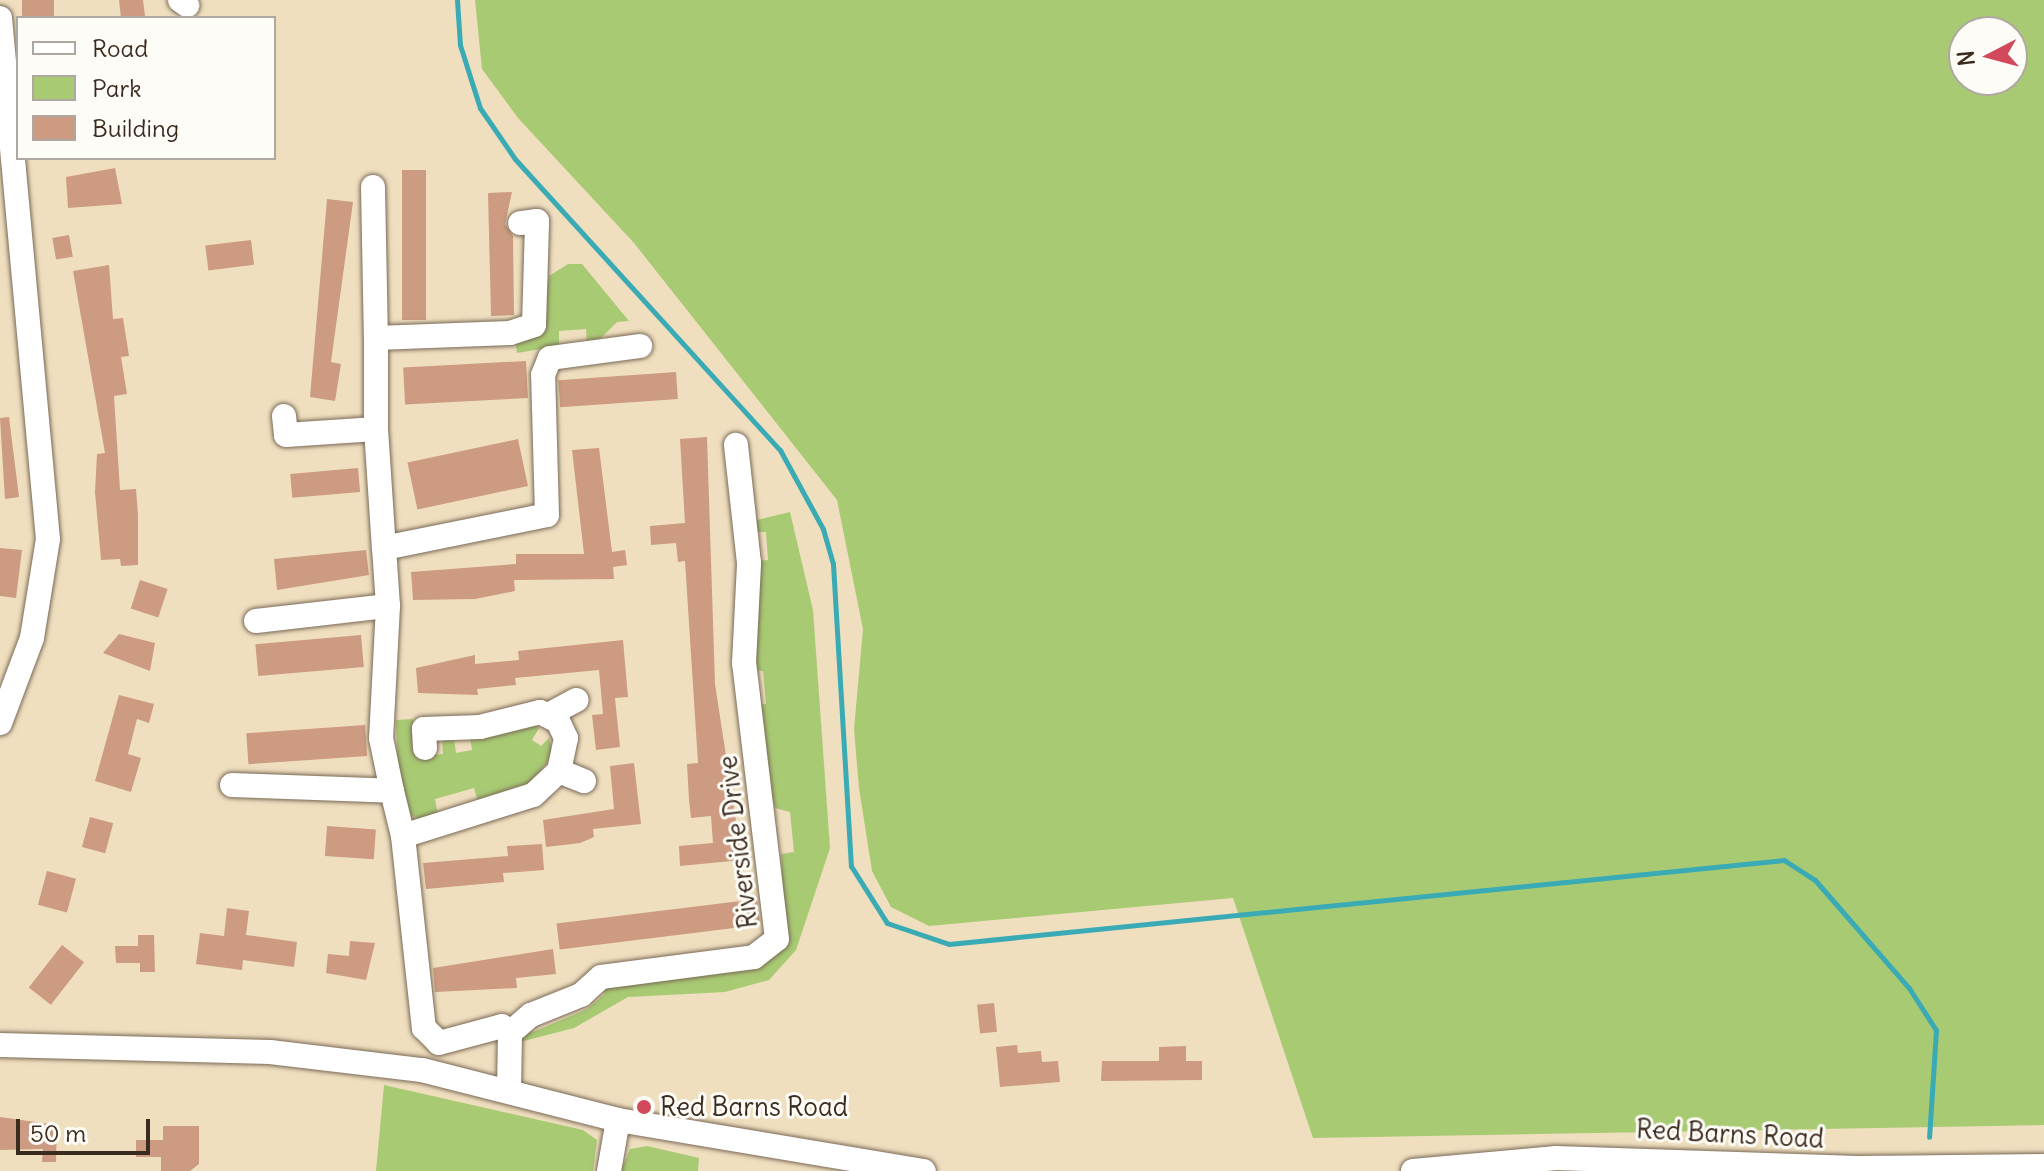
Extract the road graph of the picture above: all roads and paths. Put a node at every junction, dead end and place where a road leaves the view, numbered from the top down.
1 (0, 18) edge
2 (373, 187) dead end
3 (520, 223) dead end
4 (376, 338) junction
5 (640, 346) dead end
6 (284, 416) dead end
7 (376, 429) junction
8 (736, 445) dead end
9 (384, 548) junction
10 (388, 606) junction
11 (255, 621) dead end
12 (576, 700) dead end
13 (550, 714) junction
14 (0, 723) edge
15 (425, 748) dead end
16 (559, 771) junction
17 (584, 781) dead end
18 (232, 785) dead end
19 (392, 791) junction
20 (403, 836) junction
21 (510, 1033) junction
22 (0, 1045) edge
23 (509, 1091) junction
24 (618, 1120) junction
25 (1685, 1165) edge
26 (2043, 1167) edge
27 (609, 1171) edge
28 (924, 1171) edge
29 (1413, 1171) edge

1 - 14 street
2 - 4 street
3 - 4 street
4 - 7 street
5 - 9 street
6 - 7 street
7 - 9 street
8 - 21 street, Riverside Drive
9 - 10 street
10 - 11 street
10 - 19 street
12 - 13 street
13 - 15 street
13 - 16 street
16 - 17 street
16 - 20 street
18 - 19 street
19 - 20 street
20 - 21 street
21 - 23 street
22 - 23 street
23 - 24 street
24 - 27 street
24 - 28 street
25 - 26 street, Red Barns Road
25 - 29 street, Red Barns Road

